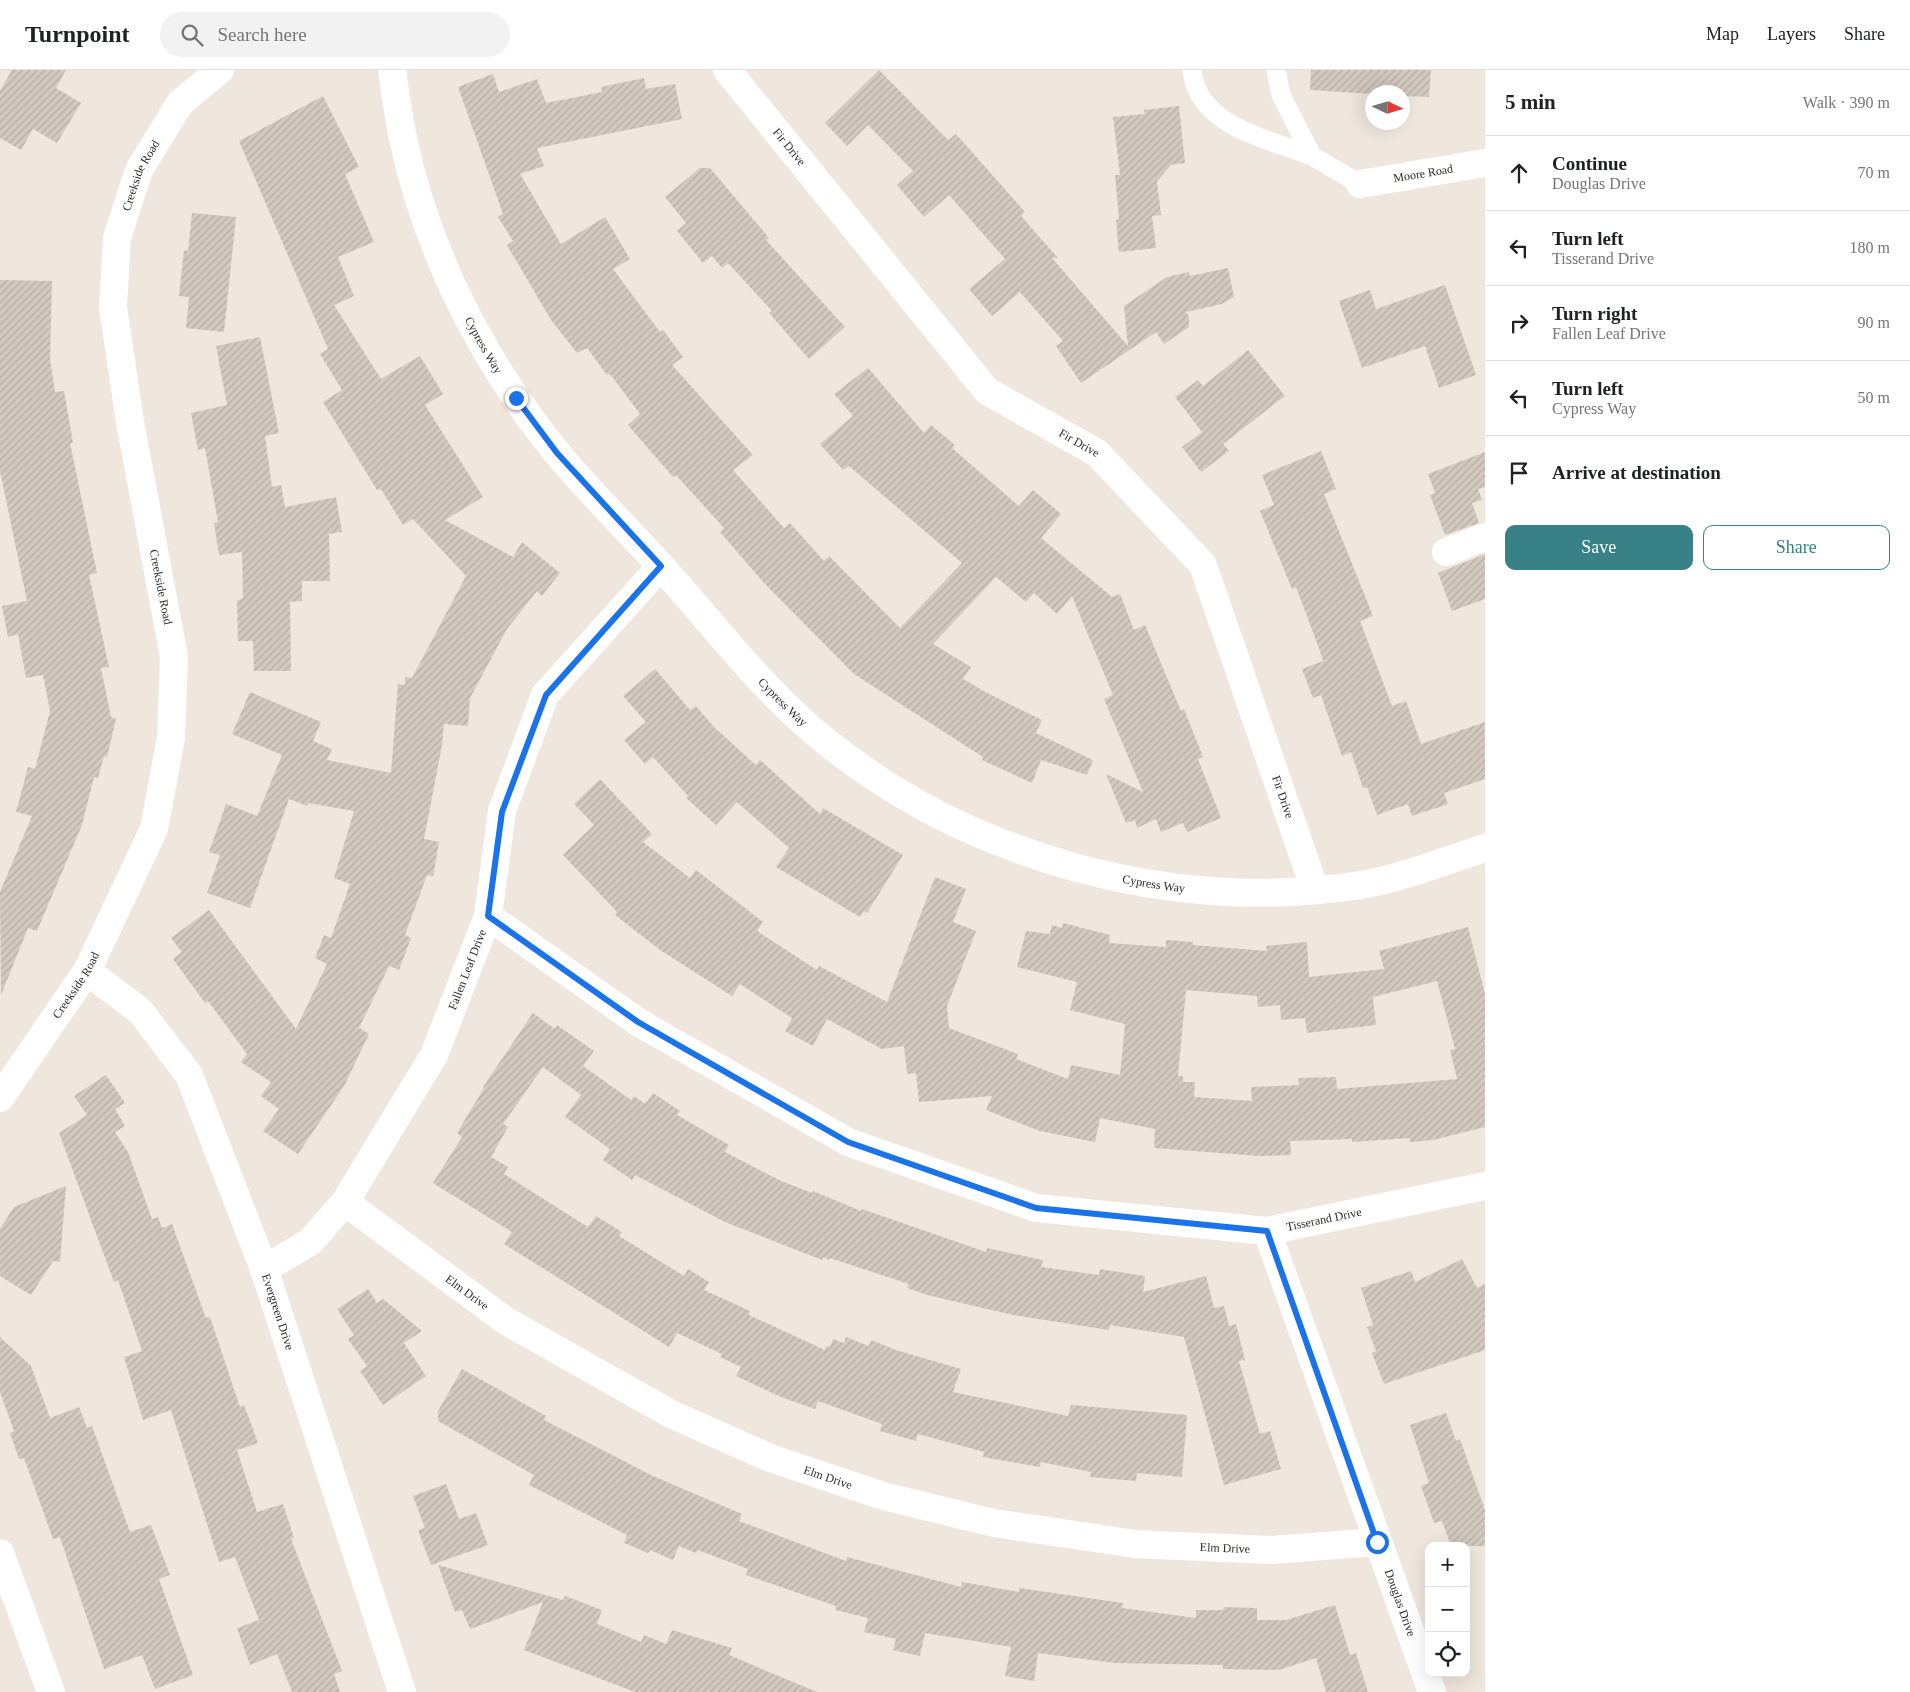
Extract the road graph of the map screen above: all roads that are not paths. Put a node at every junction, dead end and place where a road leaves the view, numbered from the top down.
1 (220, 70) edge
2 (392, 70) edge
3 (727, 70) edge
4 (1192, 70) edge
5 (1276, 70) edge
6 (1312, 156) junction
7 (1485, 163) edge
8 (1360, 184) joint
9 (1485, 537) edge
10 (1446, 552) dead end
11 (661, 566) junction
12 (1485, 848) edge
13 (1315, 890) junction
14 (488, 916) junction
15 (87, 971) junction
16 (0, 1098) edge
17 (1485, 1186) edge
18 (345, 1202) junction
19 (1267, 1231) junction
20 (264, 1269) junction
21 (1377, 1542) junction
22 (0, 1553) edge
23 (51, 1692) edge
24 (402, 1692) edge
25 (1432, 1692) edge

1 - 15 street, Creekside Road
2 - 11 street, Cypress Way
3 - 13 street, Fir Drive
4 - 6 lane
5 - 6 lane
6 - 8 lane
7 - 8 street, Moore Road
9 - 10 street
11 - 13 street, Cypress Way
11 - 14 street, Fallen Leaf Drive
12 - 13 street, Cypress Way
14 - 18 street, Fallen Leaf Drive
14 - 19 street, Tisserand Drive
15 - 16 street, Creekside Road
15 - 20 street, Evergreen Drive
17 - 19 street, Tisserand Drive
18 - 20 street, Fallen Leaf Drive
18 - 21 street, Elm Drive
19 - 21 street, Douglas Drive
20 - 24 street, Evergreen Drive
21 - 25 street, Douglas Drive
22 - 23 street

